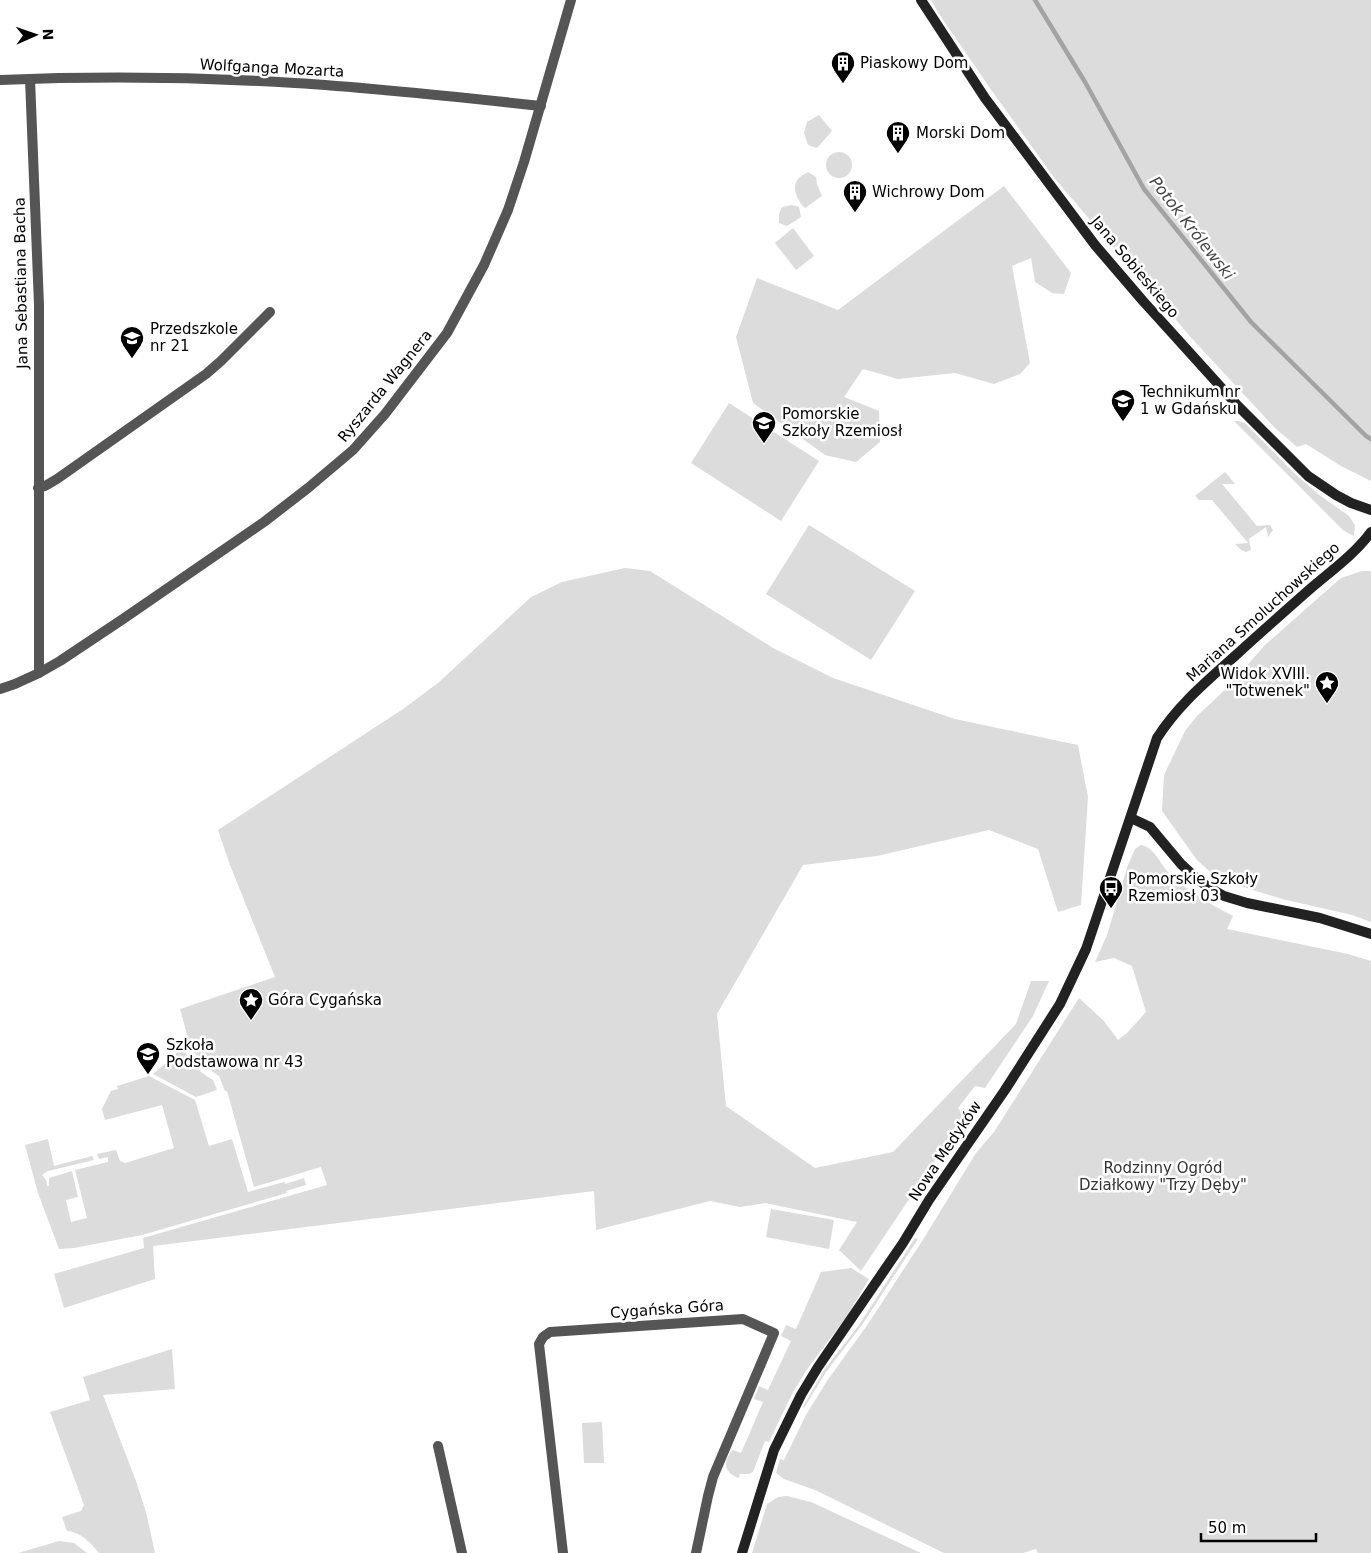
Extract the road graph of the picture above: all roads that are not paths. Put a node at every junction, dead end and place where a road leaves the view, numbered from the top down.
1 (571, 0) edge
2 (920, 0) edge
3 (30, 79) junction
4 (0, 80) edge
5 (541, 106) junction
6 (270, 312) dead end
7 (38, 488) junction
8 (1371, 510) edge
9 (1371, 532) edge
10 (39, 673) junction
11 (0, 689) edge
12 (1131, 818) junction
13 (1371, 934) edge
14 (438, 1446) dead end
15 (462, 1553) edge
16 (563, 1553) edge
17 (696, 1553) edge
18 (742, 1553) edge

1 - 5 street, Ryszarda Wagnera
2 - 8 street, Jana Sobieskiego
3 - 4 street, Wolfganga Mozarta
3 - 5 street, Wolfganga Mozarta
3 - 7 street, Jana Sebastiana Bacha
5 - 10 street, Ryszarda Wagnera
6 - 7 street
7 - 10 street, Jana Sebastiana Bacha
9 - 12 street, Mariana Smoluchowskiego
10 - 11 street, Ryszarda Wagnera
12 - 13 street
12 - 18 street, Nowa Medyków
14 - 15 street
16 - 17 street, Cygańska Góra

